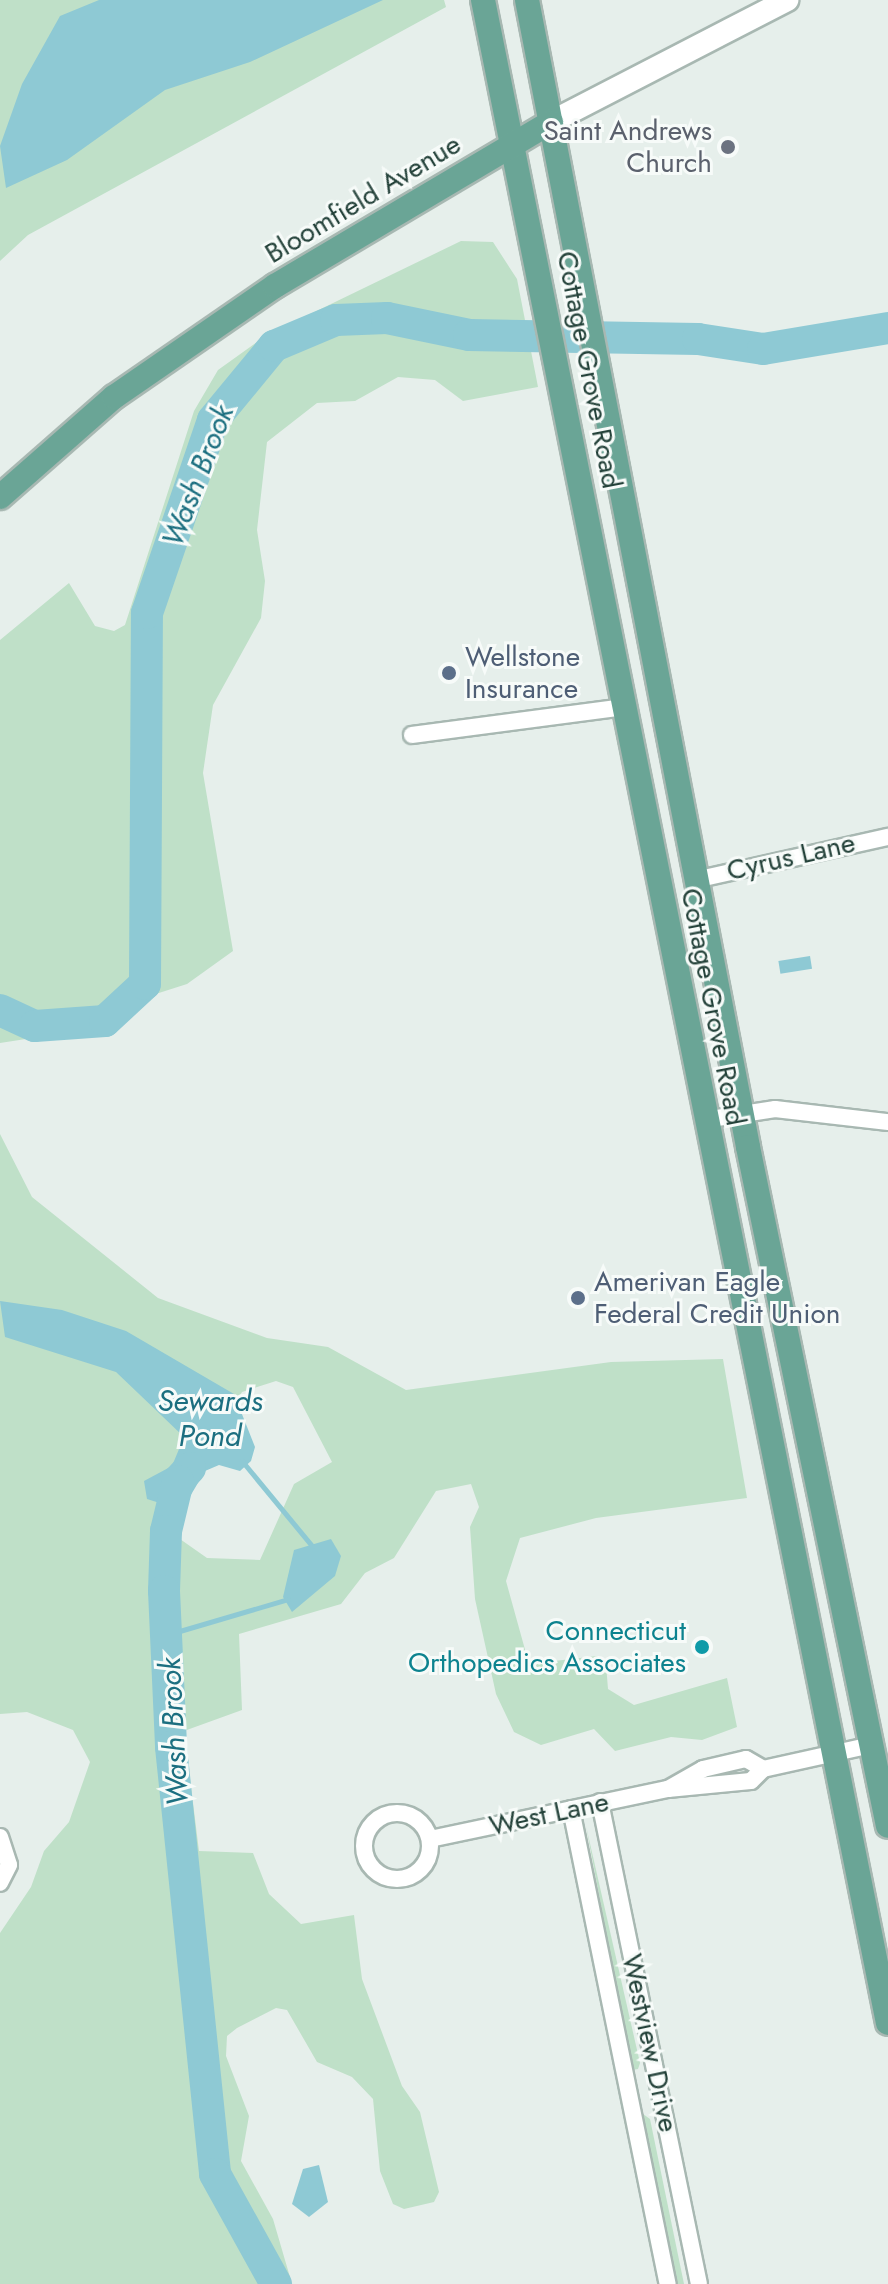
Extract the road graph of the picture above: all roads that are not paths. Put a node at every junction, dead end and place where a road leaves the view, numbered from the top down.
1 (483, 0) edge
2 (527, 0) edge
3 (787, 0) edge
4 (551, 122) junction
5 (513, 145) junction
6 (0, 497) edge
7 (624, 707) junction
8 (412, 735) dead end
9 (888, 837) edge
10 (695, 880) junction
11 (742, 1114) junction
12 (704, 1120) junction
13 (888, 1122) edge
14 (871, 1745) junction
15 (832, 1754) junction
16 (600, 1802) junction
17 (571, 1809) junction
18 (888, 1826) edge
19 (0, 1837) edge
20 (430, 1839) junction
21 (0, 1883) edge
22 (888, 2023) edge
23 (668, 2284) edge
24 (699, 2284) edge

1 - 5 main road, Cottage Grove Road
2 - 4 main road, Cottage Grove Road
3 - 4 main road, Bloomfield Avenue
4 - 5 main road, Bloomfield Avenue
4 - 10 main road, Cottage Grove Road
5 - 6 main road, Bloomfield Avenue
5 - 7 main road, Cottage Grove Road
7 - 8 street
7 - 12 main road, Cottage Grove Road
9 - 10 street, Cyrus Lane
10 - 11 main road, Cottage Grove Road
11 - 12 street
11 - 13 street
11 - 14 main road, Cottage Grove Road
12 - 15 main road, Cottage Grove Road
14 - 15 street, West Lane
14 - 18 main road, Cottage Grove Road
15 - 16 street, West Lane
15 - 22 main road, Cottage Grove Road
16 - 17 street, West Lane
16 - 24 street, Westview Drive
17 - 20 street, West Lane
17 - 23 street, Westview Drive
19 - 21 street
20 - 20 street

